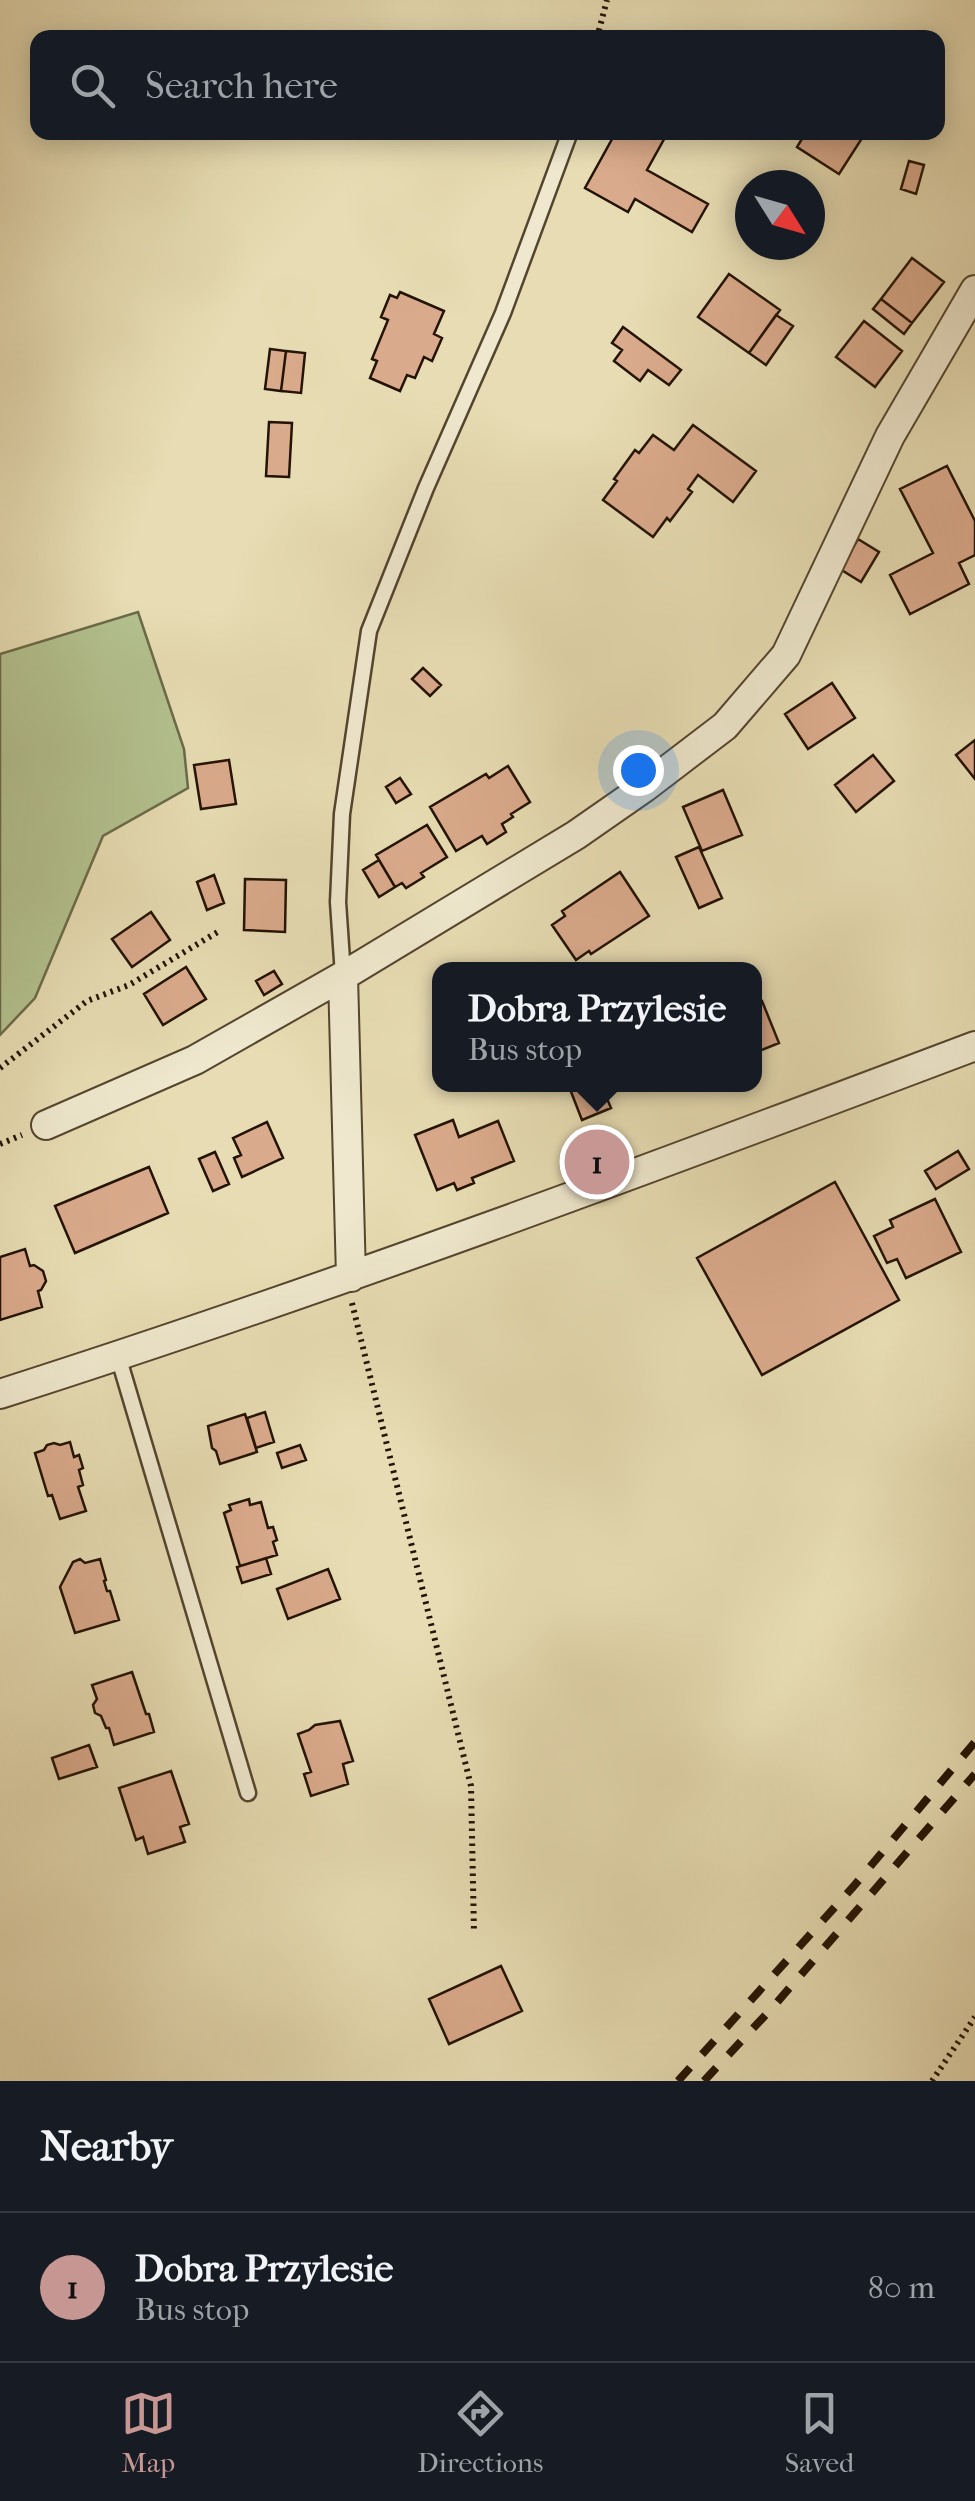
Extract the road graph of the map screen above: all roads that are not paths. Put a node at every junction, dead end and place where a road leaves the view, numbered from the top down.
1 (567, 140) edge
2 (975, 290) edge
3 (342, 976) junction
4 (975, 1046) edge
5 (46, 1124) dead end
6 (350, 1277) junction
7 (118, 1356) junction
8 (0, 1394) edge
9 (248, 1793) dead end

1 - 3 lane
2 - 3 street
3 - 5 street
3 - 6 street
4 - 6 street
6 - 7 street
7 - 8 street
7 - 9 lane

